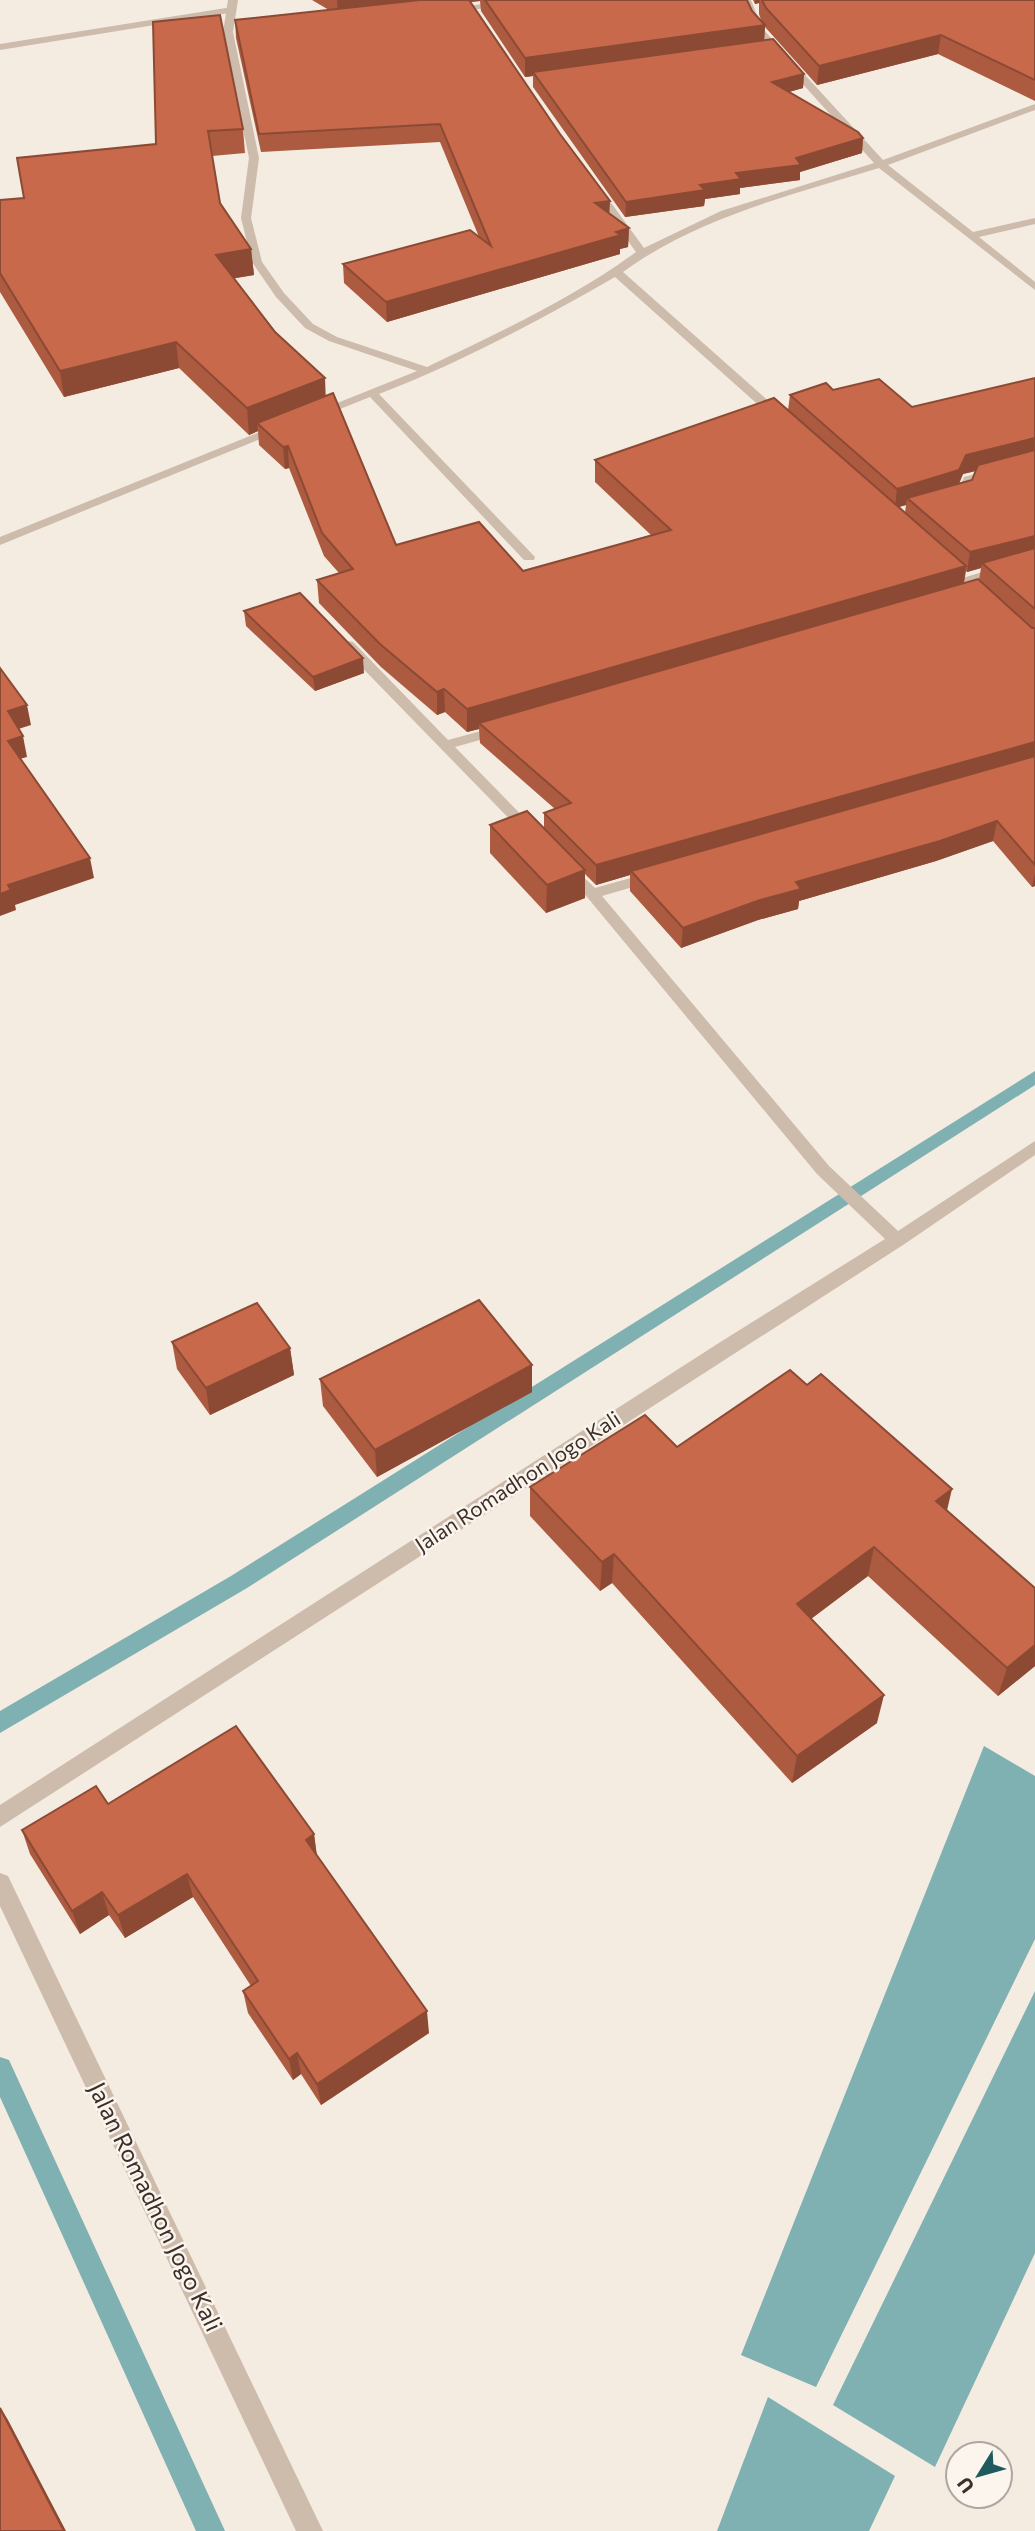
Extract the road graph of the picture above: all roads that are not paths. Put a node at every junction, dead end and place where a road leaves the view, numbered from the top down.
1 (537, 0) edge
2 (746, 0) edge
3 (233, 5) edge
4 (470, 7) junction
5 (764, 8) edge
6 (443, 10) edge
7 (751, 10) junction
8 (477, 18) edge
9 (242, 31) edge
10 (228, 32) junction
11 (0, 47) edge
12 (778, 48) junction
13 (764, 50) edge
14 (1035, 107) edge
15 (881, 163) junction
16 (589, 180) edge
17 (1035, 221) edge
18 (970, 236) junction
19 (642, 253) junction
20 (616, 272) junction
21 (1035, 287) edge
22 (428, 371) junction
23 (371, 392) junction
24 (308, 417) edge
25 (295, 422) edge
26 (792, 429) edge
27 (1035, 462) edge
28 (939, 501) edge
29 (0, 541) edge
30 (529, 558) dead end
31 (1035, 560) edge
32 (976, 592) edge
33 (336, 633) edge
34 (512, 726) edge
35 (446, 745) junction
36 (672, 871) edge
37 (592, 894) junction
38 (1035, 1147) edge
39 (897, 1240) junction
40 (0, 1817) edge
41 (0, 1883) edge
42 (310, 2531) edge

1 - 4 street
2 - 7 street
3 - 10 street
3 - 11 street
4 - 6 street
4 - 8 street
5 - 7 street
7 - 12 street
9 - 10 street
10 - 22 street
12 - 13 street
12 - 15 street
14 - 15 street
15 - 18 street
15 - 19 street
16 - 19 street
17 - 18 street
18 - 21 street
19 - 20 street
20 - 22 street
20 - 26 street
22 - 23 street
23 - 24 street
23 - 30 street
25 - 29 street
27 - 28 street
31 - 32 street
33 - 35 street
34 - 35 street
35 - 37 street
36 - 37 street
37 - 39 street
38 - 39 street, Jalan Romadhon Jogo Kali
39 - 40 street, Jalan Romadhon Jogo Kali
41 - 42 street, Jalan Romadhon Jogo Kali

